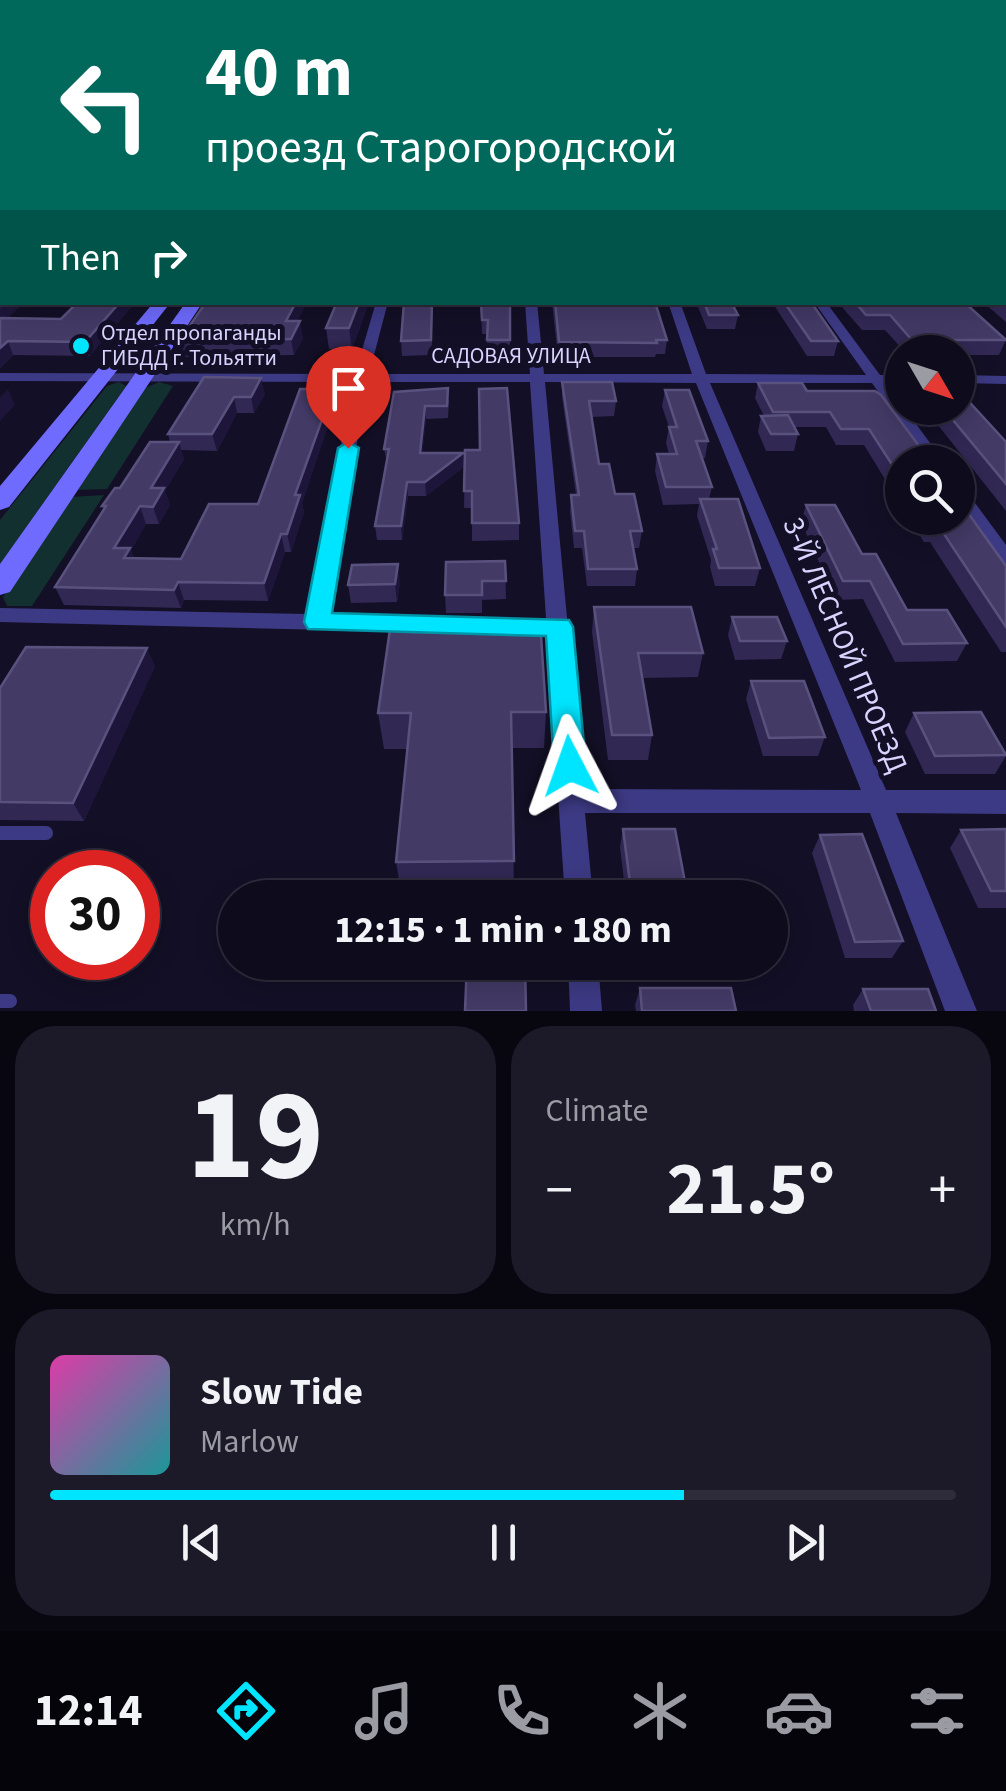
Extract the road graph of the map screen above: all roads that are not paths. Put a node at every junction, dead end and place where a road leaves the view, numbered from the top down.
1 (161, 305) edge
2 (193, 305) edge
3 (381, 305) edge
4 (532, 305) edge
5 (675, 305) edge
6 (822, 305) edge
7 (0, 377) edge
8 (102, 378) junction
9 (143, 378) junction
10 (361, 378) junction
11 (536, 378) junction
12 (701, 379) junction
13 (876, 379) junction
14 (885, 379) edge
15 (975, 380) edge
16 (1006, 380) edge
17 (924, 445) edge
18 (0, 502) edge
19 (975, 515) edge
20 (1006, 558) edge
21 (0, 585) edge
22 (0, 615) edge
23 (317, 622) junction
24 (429, 624) edge
25 (572, 801) junction
26 (1006, 802) edge
27 (880, 803) junction
28 (0, 833) edge
29 (46, 833) dead end
30 (577, 880) edge
31 (584, 980) edge
32 (586, 1011) edge
33 (962, 1011) edge

1 - 8 main road
2 - 9 main road
3 - 10 street
4 - 11 street
5 - 12 street, 3-Й ЛЕСНОЙ ПРОЕЗД
6 - 13 street
7 - 8 street, САДОВАЯ УЛИЦА
8 - 9 street, САДОВАЯ УЛИЦА
8 - 18 main road
9 - 10 street, САДОВАЯ УЛИЦА
9 - 21 main road
10 - 11 street, САДОВАЯ УЛИЦА
10 - 23 street
11 - 12 street, САДОВАЯ УЛИЦА
11 - 25 street
12 - 13 street, САДОВАЯ УЛИЦА
12 - 27 street, 3-Й ЛЕСНОЙ ПРОЕЗД
13 - 14 street, САДОВАЯ УЛИЦА
13 - 17 street
15 - 16 street
19 - 20 street
22 - 23 street
23 - 24 street
25 - 27 street
25 - 30 street
26 - 27 street
27 - 33 street, 3-Й ЛЕСНОЙ ПРОЕЗД
28 - 29 lane
31 - 32 street

